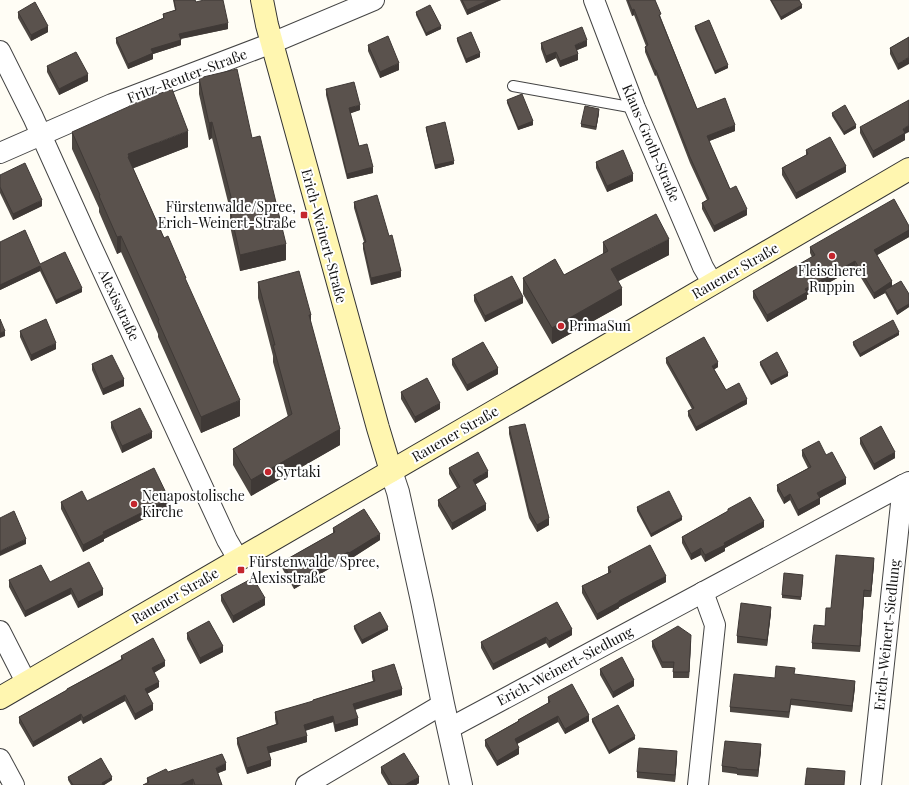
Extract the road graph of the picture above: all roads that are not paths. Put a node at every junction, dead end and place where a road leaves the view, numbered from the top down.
1 (262, 0) edge
2 (374, 0) edge
3 (594, 0) edge
4 (272, 43) junction
5 (0, 51) edge
6 (513, 86) dead end
7 (635, 108) junction
8 (41, 135) junction
9 (0, 153) edge
10 (909, 169) edge
11 (713, 284) junction
12 (391, 471) junction
13 (906, 484) edge
14 (238, 559) junction
15 (703, 592) junction
16 (0, 631) edge
17 (26, 682) junction
18 (0, 698) edge
19 (443, 704) junction
20 (448, 729) junction
21 (0, 759) edge
22 (14, 785) edge
23 (306, 785) edge
24 (460, 785) edge
25 (698, 785) edge
26 (871, 785) edge

1 - 4 main road, Erich-Weinert-Straße
2 - 4 street, Fritz-Reuter-Straße
3 - 7 street, Klaus-Groth-Straße
4 - 8 street, Fritz-Reuter-Straße
4 - 12 main road, Erich-Weinert-Straße
5 - 8 street, Alexisstraße
6 - 7 lane
7 - 11 street, Klaus-Groth-Straße
8 - 9 street, Fritz-Reuter-Straße
8 - 14 street, Alexisstraße
10 - 11 main road, Rauener Straße
11 - 12 main road, Rauener Straße
12 - 14 main road, Rauener Straße
12 - 19 street
13 - 15 street, Erich-Weinert-Siedlung
13 - 26 street, Erich-Weinert-Siedlung
14 - 17 main road, Rauener Straße
15 - 20 street, Erich-Weinert-Siedlung
15 - 25 street
16 - 17 street
17 - 18 main road, Rauener Straße
19 - 20 street
19 - 23 street
20 - 24 street
21 - 22 street

